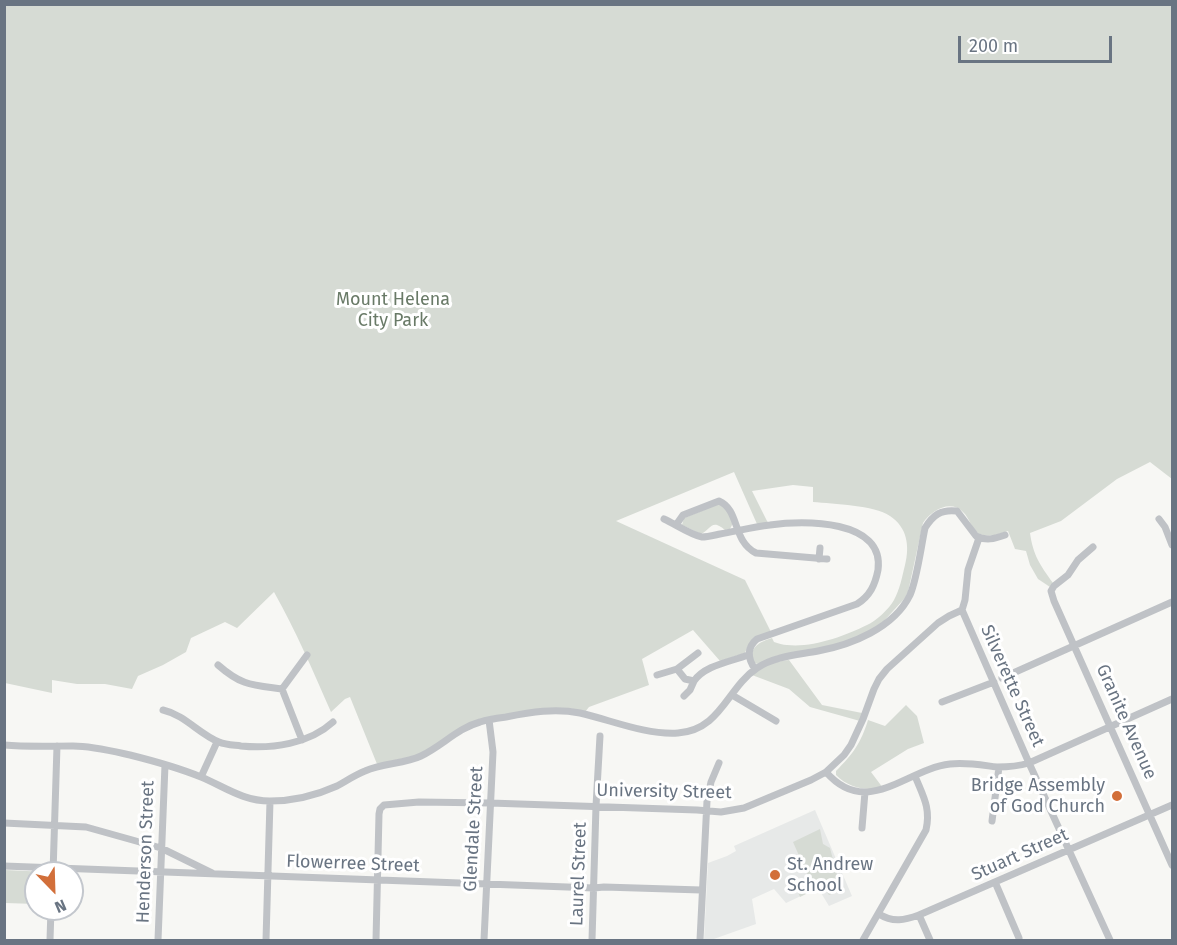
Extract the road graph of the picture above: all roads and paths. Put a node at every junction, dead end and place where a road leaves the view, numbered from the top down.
1 (664, 519) dead end
2 (1159, 519) dead end
3 (676, 525) junction
4 (739, 530) junction
5 (1005, 535) dead end
6 (979, 538) junction
7 (1173, 545) edge
8 (1093, 547) dead end
9 (820, 548) dead end
10 (1173, 602) edge
11 (962, 610) junction
12 (1075, 645) junction
13 (698, 653) dead end
14 (748, 655) junction
15 (308, 656) dead end
16 (218, 665) dead end
17 (677, 669) junction
18 (755, 669) junction
19 (657, 675) dead end
20 (1002, 678) dead end
21 (694, 681) junction
22 (994, 682) junction
23 (282, 689) junction
24 (732, 694) junction
25 (684, 696) dead end
26 (1173, 699) edge
27 (942, 702) dead end
28 (163, 710) dead end
29 (489, 720) junction
30 (776, 721) dead end
31 (333, 722) dead end
32 (1111, 727) junction
33 (600, 735) dead end
34 (302, 740) junction
35 (217, 742) junction
36 (4, 744) edge
37 (57, 746) junction
38 (719, 763) dead end
39 (1029, 763) junction
40 (165, 765) junction
41 (999, 767) junction
42 (826, 772) junction
43 (915, 776) junction
44 (201, 777) junction
45 (865, 792) junction
46 (270, 801) junction
47 (490, 803) junction
48 (1173, 805) edge
49 (596, 806) junction
50 (706, 810) junction
51 (1150, 814) junction
52 (992, 821) dead end
53 (4, 823) edge
54 (54, 826) junction
55 (862, 828) dead end
56 (161, 848) junction
57 (1069, 850) junction
58 (53, 861) edge
59 (1173, 865) edge
60 (4, 866) edge
61 (24, 868) edge
62 (84, 870) edge
63 (160, 871) junction
64 (214, 874) junction
65 (268, 876) junction
66 (378, 879) junction
67 (995, 882) junction
68 (486, 884) junction
69 (594, 888) junction
70 (701, 890) junction
71 (879, 914) junction
72 (919, 915) junction
73 (51, 921) edge
74 (1019, 938) dead end
75 (50, 940) edge
76 (158, 940) edge
77 (266, 940) edge
78 (375, 940) edge
79 (484, 940) edge
80 (592, 940) edge
81 (700, 940) edge
82 (863, 940) edge
83 (930, 940) edge
84 (1110, 940) edge

1 - 3 street
2 - 7 street
3 - 4 street
3 - 4 street
4 - 9 street
4 - 14 street
5 - 6 street
6 - 11 street, Silverette Street
6 - 18 street
8 - 12 street, Granite Avenue
10 - 12 street
11 - 22 street, Silverette Street
11 - 42 street, University Street
12 - 20 street
12 - 32 street, Granite Avenue
13 - 17 street
14 - 18 street
14 - 21 street
15 - 23 street
16 - 23 street
17 - 19 street
17 - 21 street
18 - 24 street
21 - 25 street
22 - 27 street
22 - 39 street, Silverette Street
23 - 34 street
24 - 29 street
24 - 30 street
26 - 32 street
28 - 35 street
29 - 46 street
29 - 47 street, Glendale Street
31 - 34 street
32 - 39 street
32 - 51 street, Granite Avenue
33 - 49 street, Laurel Street
34 - 35 street
35 - 44 street
36 - 37 street
37 - 40 street
37 - 54 street
38 - 50 street
39 - 41 street
39 - 57 street, Silverette Street
40 - 44 street
40 - 56 street, Henderson Street
41 - 43 street
41 - 52 street
42 - 45 street
42 - 50 street, University Street
43 - 45 street
43 - 71 street
44 - 46 street
45 - 55 street
46 - 65 street
47 - 49 street, University Street
47 - 66 street, University Street
47 - 68 street, Glendale Street
48 - 51 street, Stuart Street
49 - 50 street, University Street
49 - 69 street, Laurel Street
50 - 70 street
51 - 57 street, Stuart Street
51 - 59 street, Granite Avenue
53 - 54 street
54 - 56 street
54 - 58 street
56 - 63 street, Henderson Street
56 - 64 street
57 - 67 street, Stuart Street
57 - 84 street, Silverette Street
60 - 61 street, Flowerree Street
62 - 63 street, Flowerree Street
63 - 64 street, Flowerree Street
63 - 76 street, Henderson Street
64 - 65 street, Flowerree Street
65 - 66 street, Flowerree Street
65 - 77 street
66 - 68 street, Flowerree Street
66 - 78 street
67 - 72 street, Stuart Street
67 - 74 street
68 - 69 street, Flowerree Street
68 - 79 street, Glendale Street
69 - 70 street, Flowerree Street
69 - 80 street, Laurel Street
70 - 81 street
71 - 72 street, Stuart Street
71 - 82 street
72 - 83 street
73 - 75 street

